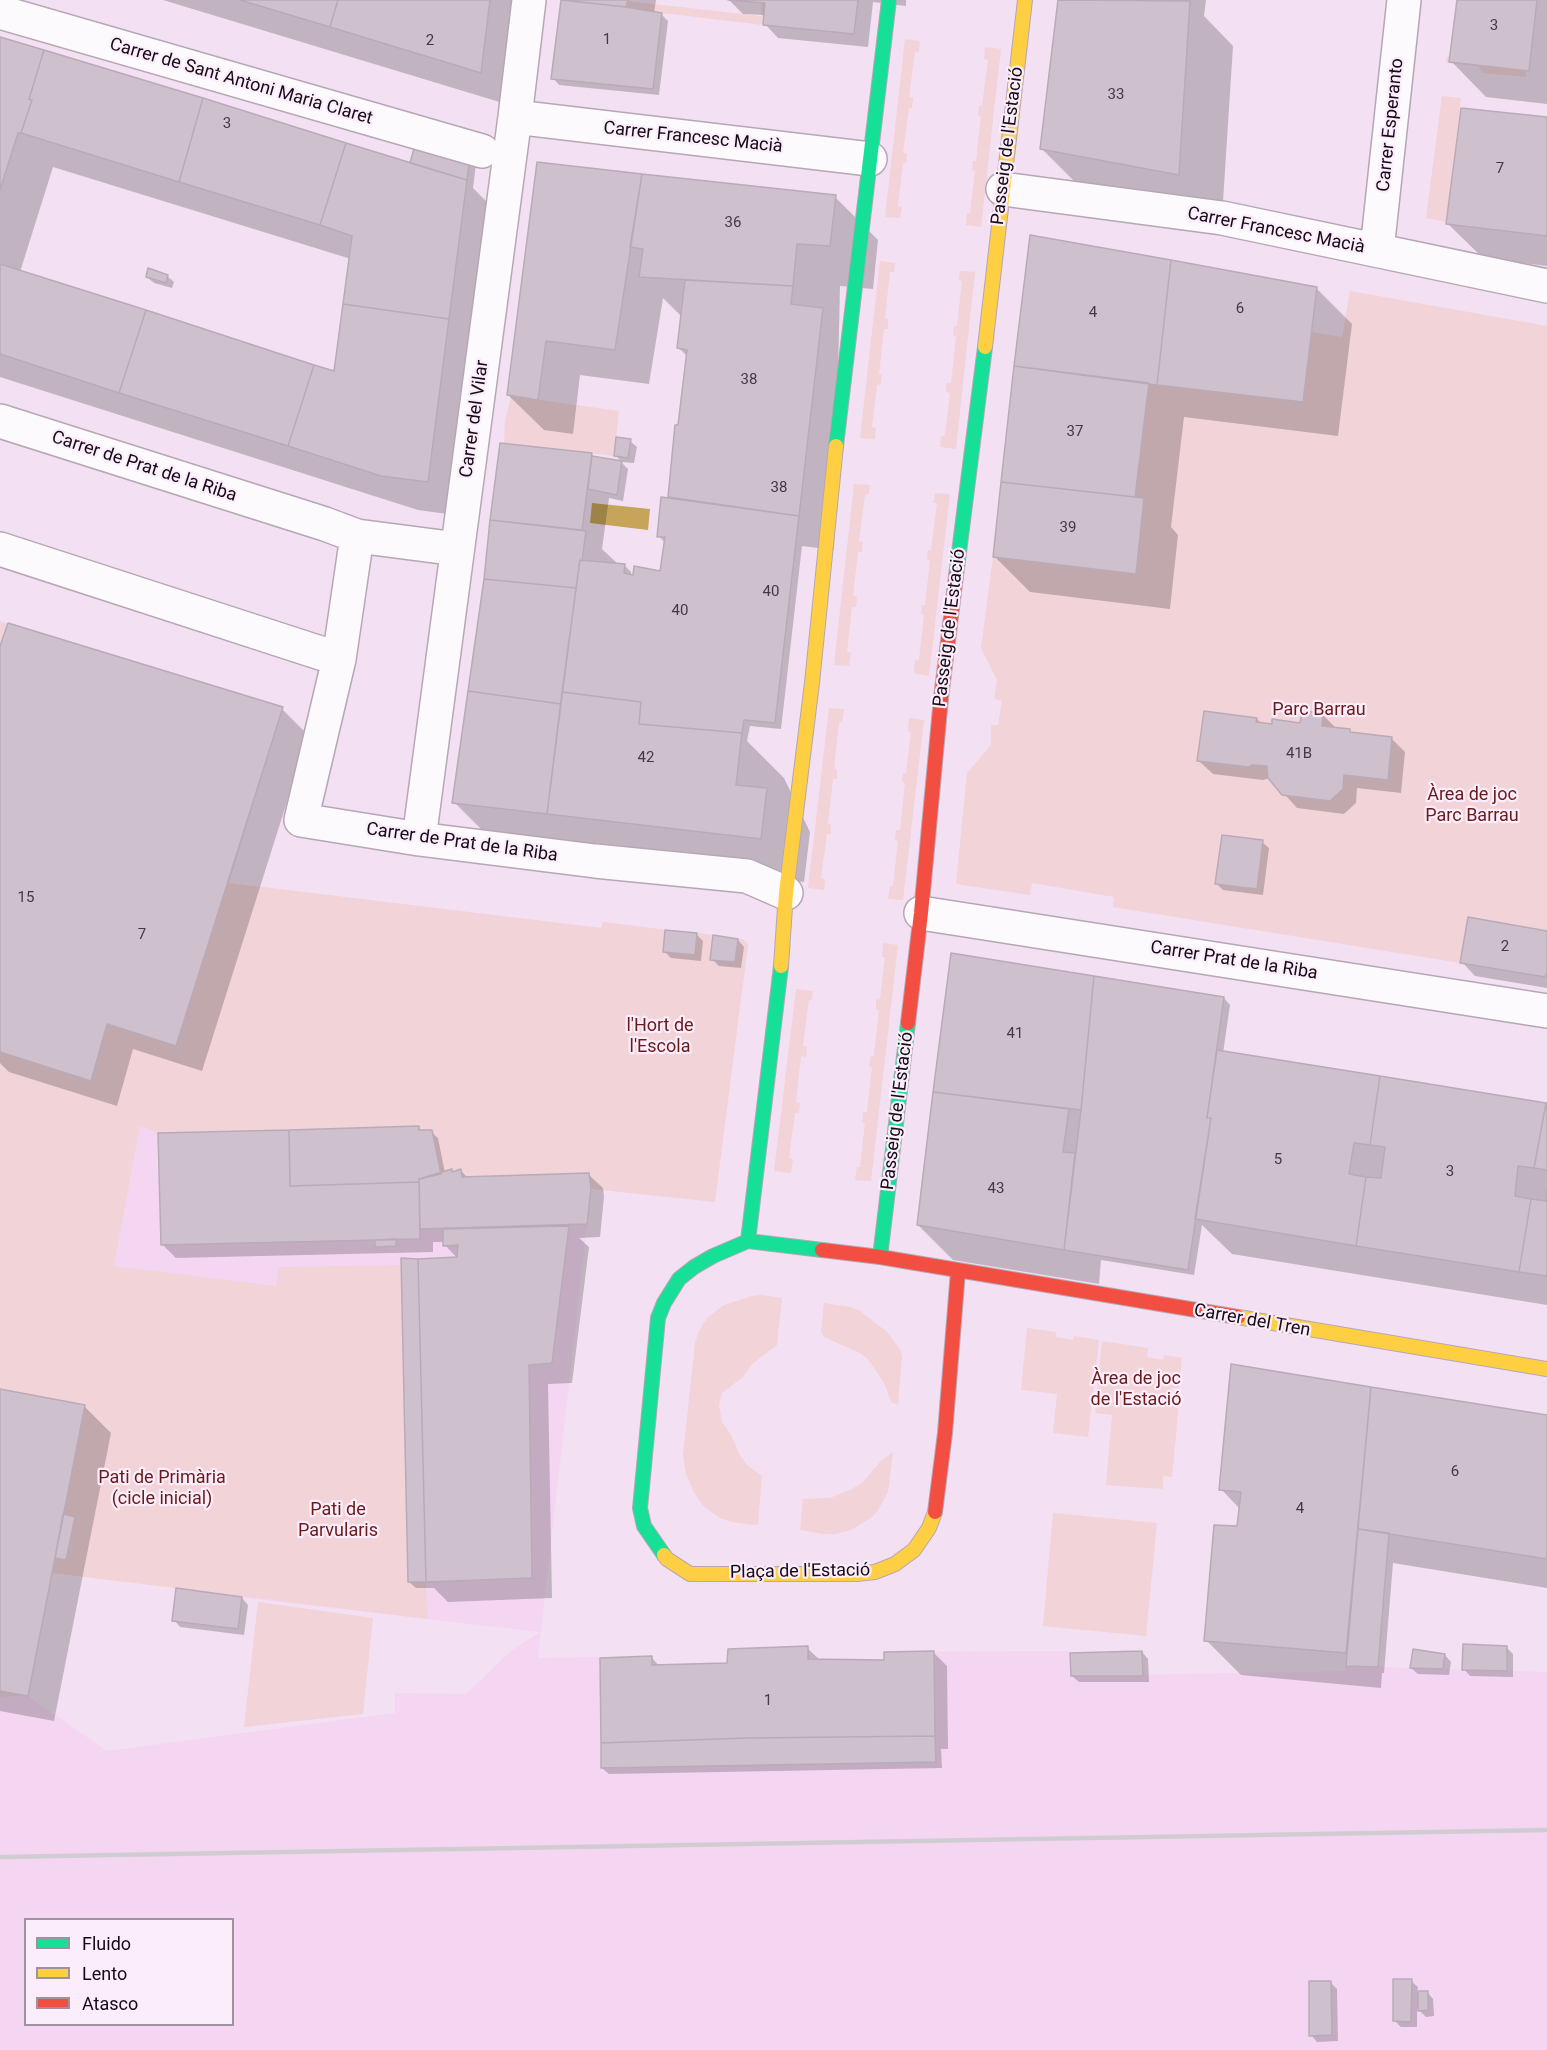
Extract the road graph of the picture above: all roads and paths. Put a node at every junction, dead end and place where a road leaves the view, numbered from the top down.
1 (529, 0) edge
2 (889, 0) edge
3 (1025, 0) edge
4 (1404, 0) edge
5 (0, 12) edge
6 (515, 117) junction
7 (482, 151) dead end
8 (870, 159) junction
9 (1003, 189) junction
10 (1377, 250) junction
11 (1547, 286) edge
12 (0, 420) edge
13 (357, 536) junction
14 (0, 549) edge
15 (457, 549) junction
16 (339, 659) junction
17 (419, 839) junction
18 (786, 893) junction
19 (921, 913) junction
20 (1547, 1011) edge
21 (748, 1240) junction
22 (880, 1257) junction
23 (957, 1270) junction
24 (1547, 1370) edge

1 - 6 street, Carrer del Vilar
2 - 8 street
3 - 9 street, Passeig de l'Estació
4 - 10 street, Carrer Esperanto
5 - 7 street, Carrer de Sant Antoni Maria Claret
6 - 8 street, Carrer Francesc Macià
6 - 15 street, Carrer del Vilar
8 - 18 street
9 - 10 street, Carrer Francesc Macià
9 - 19 street, Passeig de l'Estació
10 - 11 street, Carrer Francesc Macià
12 - 13 street, Carrer de Prat de la Riba
13 - 15 street, Carrer de Prat de la Riba
13 - 16 street, Carrer de Prat de la Riba
14 - 16 street
15 - 17 street, Carrer del Vilar
16 - 17 street, Carrer de Prat de la Riba
17 - 18 street, Carrer de Prat de la Riba
18 - 21 street
19 - 20 street, Carrer Prat de la Riba
19 - 22 street, Passeig de l'Estació
21 - 22 street
21 - 23 street, Plaça de l'Estació
22 - 23 street
23 - 24 street, Carrer del Tren

